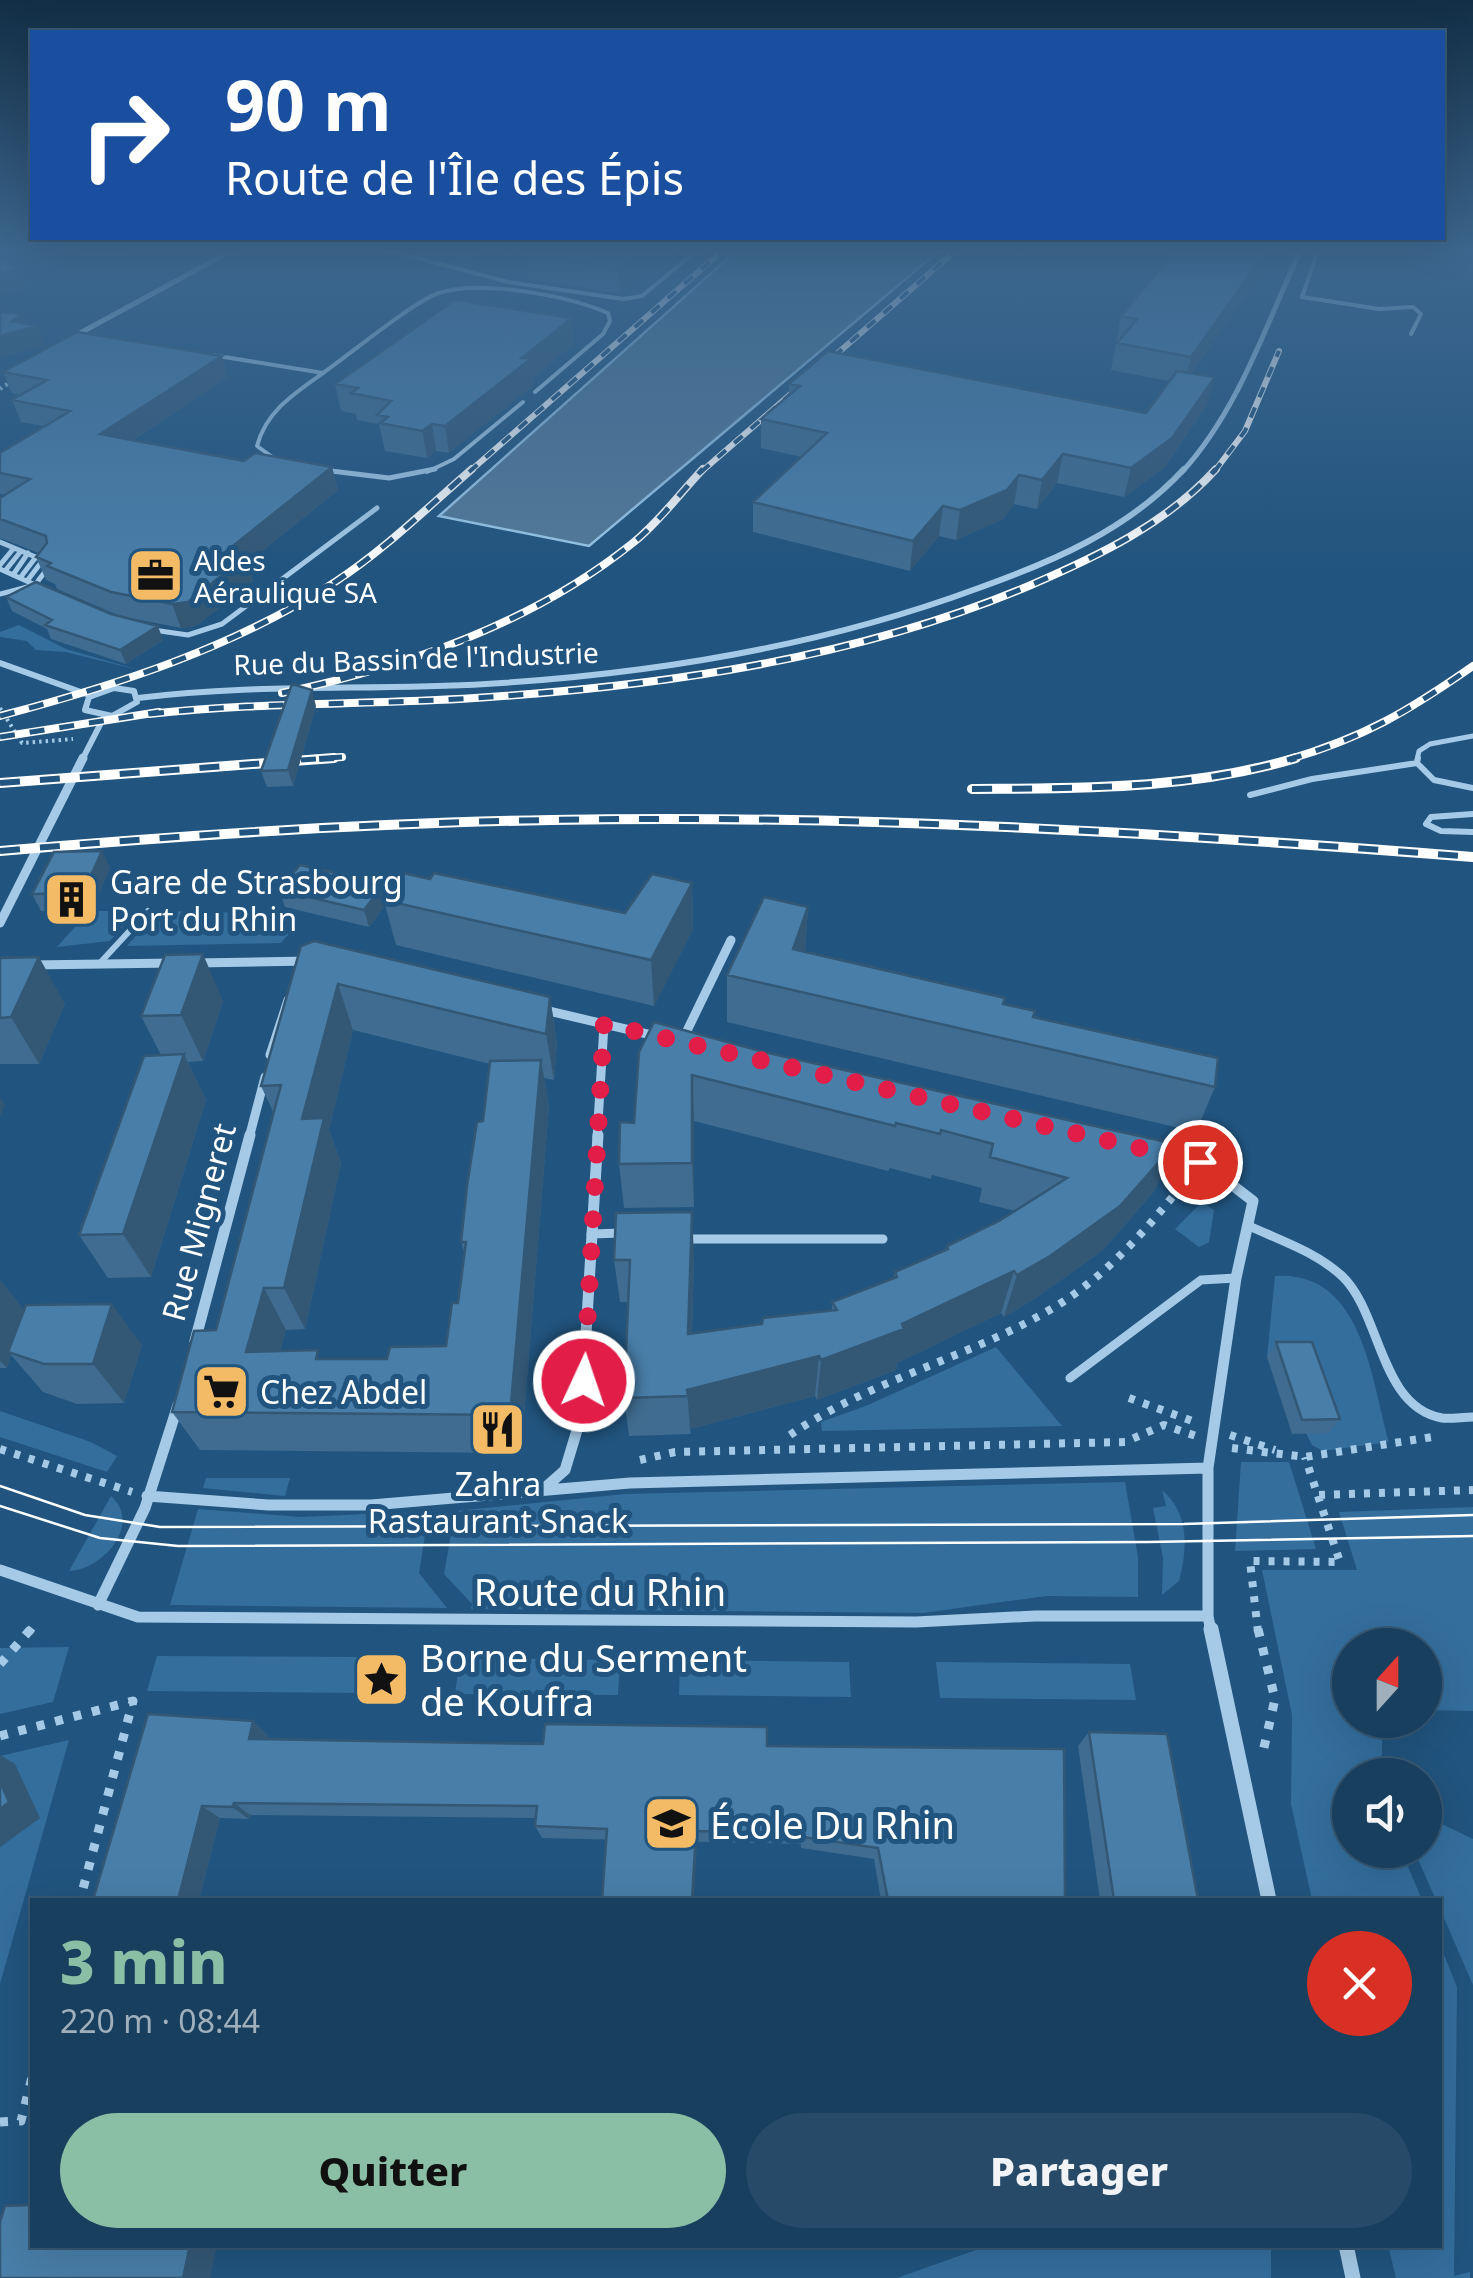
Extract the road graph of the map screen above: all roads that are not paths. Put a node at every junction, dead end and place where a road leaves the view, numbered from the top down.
1 (229, 357) edge
2 (345, 357) edge
3 (576, 357) edge
4 (1248, 357) edge
5 (322, 373) junction
6 (535, 392) dead end
7 (523, 402) dead end
8 (283, 462) edge
9 (316, 469) edge
10 (377, 508) dead end
11 (3, 543) edge
12 (14, 548) junction
13 (0, 552) edge
14 (25, 552) junction
15 (39, 558) junction
16 (2, 568) edge
17 (12, 575) junction
18 (23, 580) junction
19 (35, 585) junction
20 (53, 592) edge
21 (0, 594) edge
22 (138, 626) edge
23 (0, 663) edge
24 (92, 696) junction
25 (138, 698) junction
26 (104, 717) junction
27 (1473, 736) edge
28 (1417, 763) junction
29 (1473, 788) edge
30 (1250, 795) dead end
31 (1473, 814) edge
32 (1473, 832) edge
33 (148, 911) dead end
34 (0, 923) edge
35 (731, 940) dead end
36 (324, 960) edge
37 (300, 962) junction
38 (99, 964) junction
39 (26, 966) edge
40 (296, 976) edge
41 (292, 989) edge
42 (528, 1006) edge
43 (604, 1024) junction
44 (681, 1042) junction
45 (696, 1045) edge
46 (1142, 1149) edge
47 (1247, 1224) junction
48 (591, 1234) junction
49 (636, 1235) edge
50 (666, 1239) edge
51 (883, 1239) dead end
52 (1236, 1278) junction
53 (192, 1352) edge
54 (1070, 1378) dead end
55 (182, 1390) edge
56 (1473, 1417) edge
57 (1208, 1468) junction
58 (538, 1494) junction
59 (148, 1496) junction
60 (0, 1570) edge
61 (98, 1605) junction
62 (1208, 1616) junction
63 (1269, 1898) edge
64 (1347, 2248) edge
65 (1354, 2278) edge

1 - 5 lane
2 - 5 lane
3 - 6 lane
4 - 25 street, Rue du Bassin de l'Industrie
5 - 8 lane
7 - 9 lane
10 - 22 lane
11 - 12 lane
11 - 13 lane
12 - 14 lane
12 - 16 lane
14 - 15 lane
14 - 16 lane
14 - 17 lane
15 - 18 lane
15 - 19 lane
16 - 17 lane
17 - 18 lane
18 - 19 lane
19 - 20 lane
19 - 21 lane
23 - 24 street
24 - 25 street
24 - 26 street
25 - 26 street
26 - 34 street
27 - 28 lane
28 - 29 lane
28 - 30 lane
31 - 32 lane
33 - 38 lane
35 - 44 street
36 - 37 street
37 - 38 street
37 - 40 street
38 - 39 street
41 - 53 street, Rue Migneret
42 - 43 street
43 - 44 street
43 - 48 street
44 - 45 street
46 - 47 street
47 - 52 street
47 - 56 lane
48 - 49 lane
48 - 58 street
50 - 51 lane
52 - 54 lane
52 - 57 street
55 - 59 street
57 - 58 street
57 - 62 street
58 - 59 street
59 - 61 street
60 - 61 street, Route du Rhin
61 - 62 street, Route du Rhin
62 - 63 street
64 - 65 street

